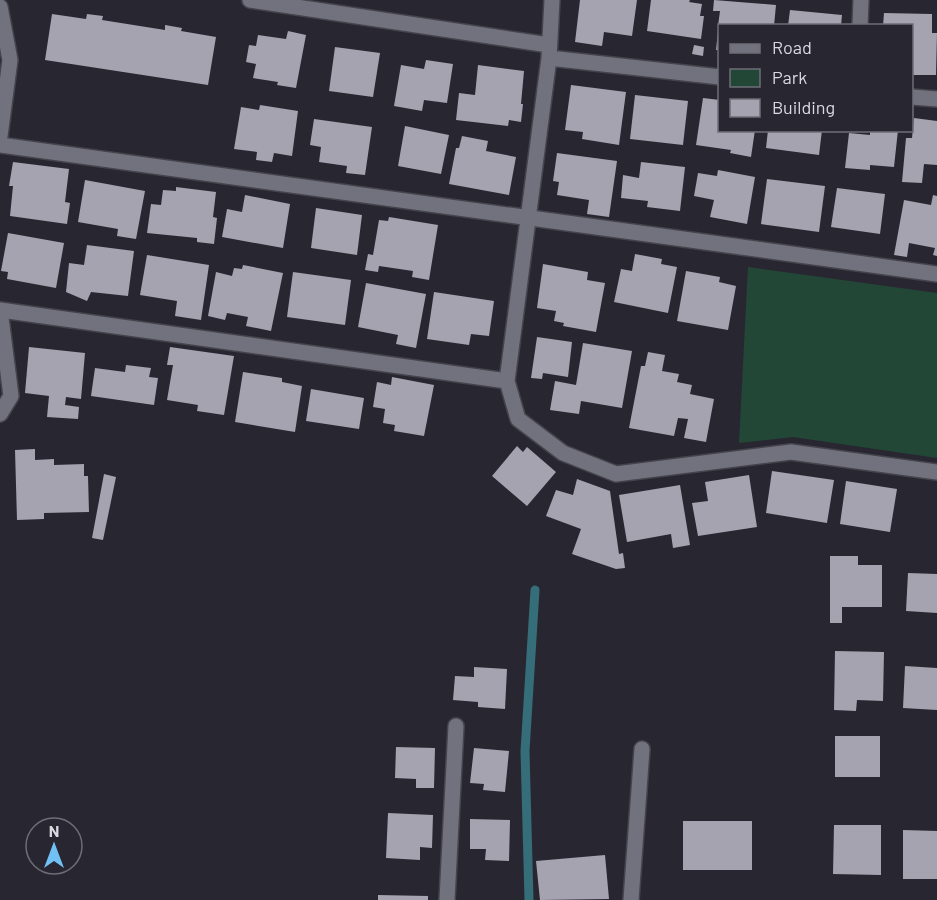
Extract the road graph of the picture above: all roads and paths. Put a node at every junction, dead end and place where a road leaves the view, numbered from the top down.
1 (252, 0) edge
2 (552, 0) edge
3 (861, 0) edge
4 (0, 7) edge
5 (860, 24) edge
6 (549, 51) junction
7 (718, 77) edge
8 (913, 97) edge
9 (937, 99) edge
10 (0, 136) edge
11 (0, 145) edge
12 (528, 219) junction
13 (937, 274) edge
14 (0, 310) edge
15 (507, 381) junction
16 (0, 414) edge
17 (937, 472) edge
18 (456, 726) dead end
19 (642, 749) dead end
20 (447, 900) edge
21 (632, 900) edge

1 - 6 street
2 - 6 street
3 - 5 street
4 - 10 street
6 - 7 street
6 - 12 street
8 - 9 street
11 - 12 street
12 - 13 street
12 - 15 street
14 - 15 street
14 - 16 street
15 - 17 street
18 - 20 street
19 - 21 street

